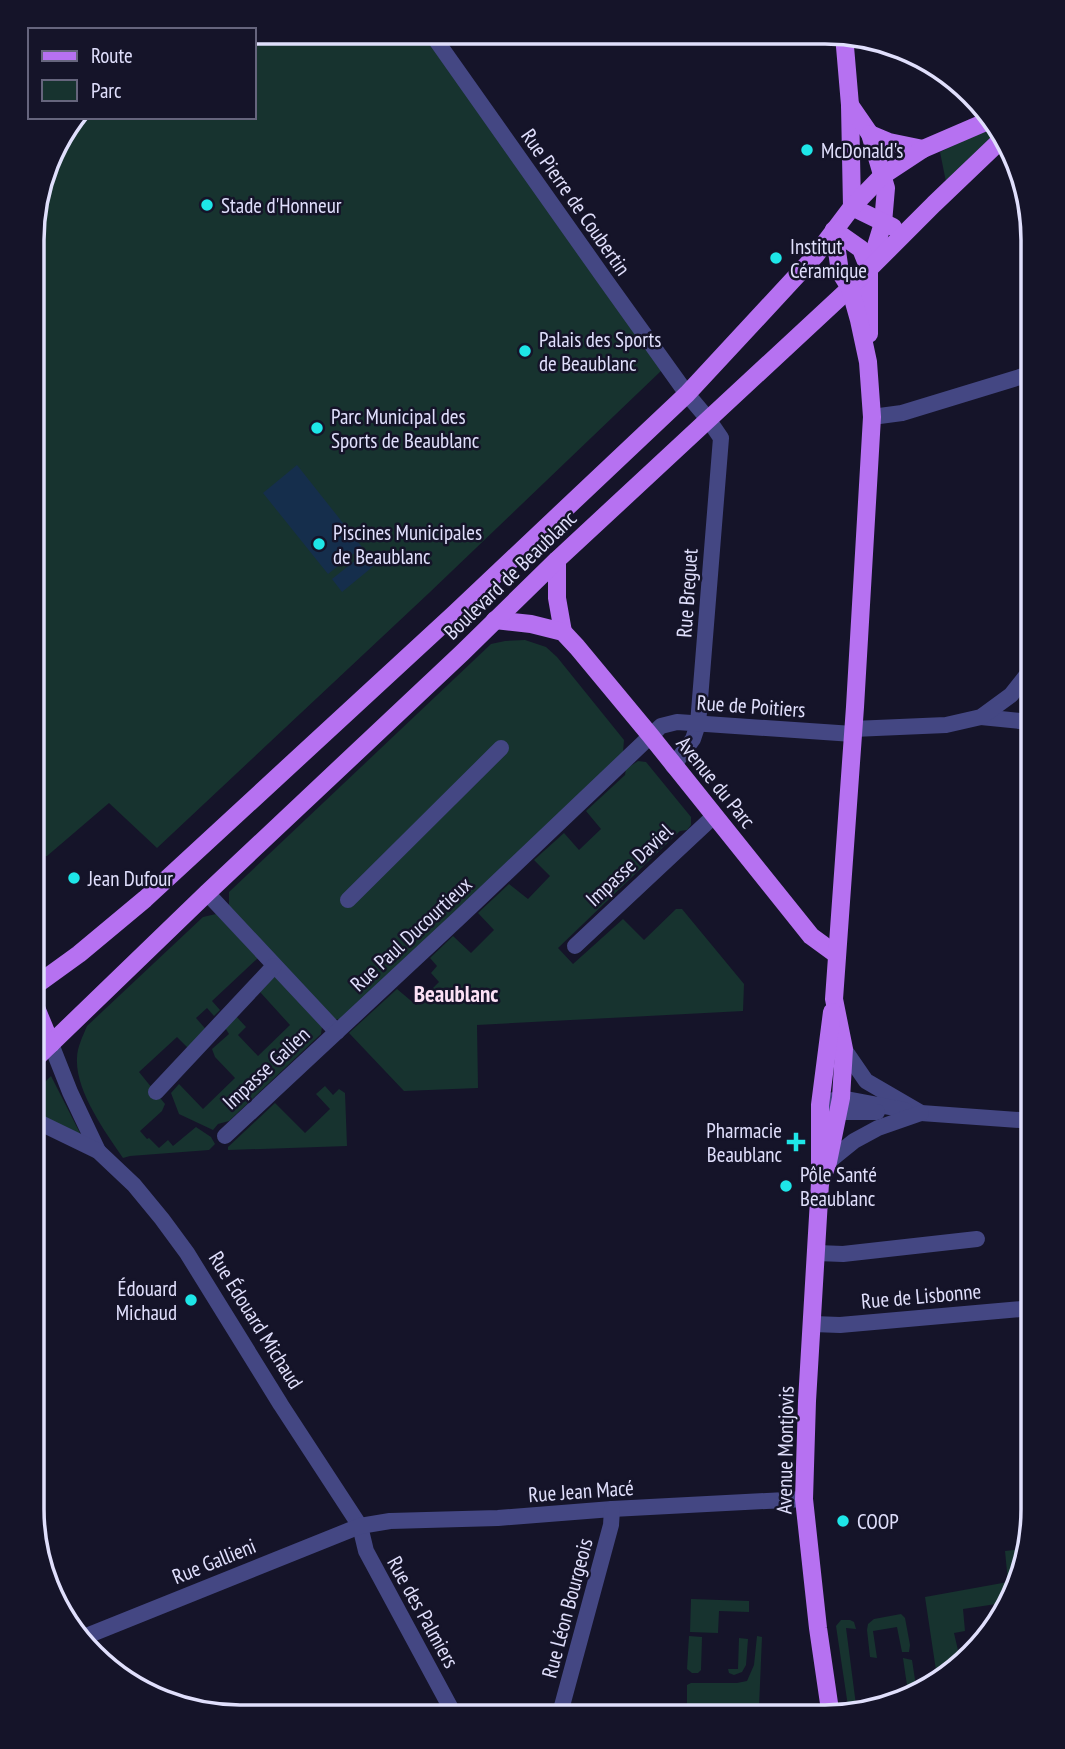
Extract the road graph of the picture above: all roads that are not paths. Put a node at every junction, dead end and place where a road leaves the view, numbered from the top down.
1 (439, 44) edge
2 (845, 45) edge
3 (850, 105) junction
4 (983, 123) edge
5 (870, 134) junction
6 (996, 145) edge
7 (923, 149) junction
8 (882, 176) junction
9 (852, 207) junction
10 (883, 223) junction
11 (834, 230) junction
12 (906, 232) junction
13 (869, 269) junction
14 (850, 288) junction
15 (868, 362) junction
16 (1021, 377) edge
17 (687, 394) junction
18 (872, 417) junction
19 (708, 419) junction
20 (537, 535) junction
21 (557, 560) junction
22 (473, 596) junction
23 (495, 620) junction
24 (563, 632) junction
25 (1021, 682) edge
26 (981, 718) junction
27 (1021, 721) edge
28 (698, 724) junction
29 (853, 732) junction
30 (650, 735) junction
31 (501, 748) dead end
32 (673, 766) junction
33 (713, 816) junction
34 (207, 893) junction
35 (348, 900) dead end
36 (575, 946) dead end
37 (837, 955) junction
38 (274, 966) junction
39 (44, 987) edge
40 (834, 999) junction
41 (44, 1026) edge
42 (337, 1032) junction
43 (51, 1044) junction
44 (844, 1049) junction
45 (44, 1051) edge
46 (156, 1092) dead end
47 (820, 1105) junction
48 (840, 1105) junction
49 (921, 1113) junction
50 (1021, 1120) edge
51 (44, 1125) edge
52 (225, 1136) dead end
53 (98, 1151) junction
54 (828, 1162) junction
55 (820, 1183) junction
56 (977, 1239) dead end
57 (817, 1253) junction
58 (1021, 1309) edge
59 (813, 1324) junction
60 (804, 1499) junction
61 (612, 1509) junction
62 (360, 1525) junction
63 (89, 1635) edge
64 (450, 1705) edge
65 (562, 1705) edge
66 (829, 1705) edge

1 - 17 street, Rue Pierre de Coubertin
2 - 3 main road
3 - 5 main road
3 - 9 main road
4 - 7 main road, Boulevard de Beaublanc
5 - 7 main road
5 - 8 main road
6 - 12 main road, Boulevard de Beaublanc
7 - 8 main road, Boulevard de Beaublanc
8 - 9 main road, Boulevard de Beaublanc
8 - 10 main road
9 - 10 main road
9 - 11 main road, Boulevard de Beaublanc
10 - 12 main road
10 - 13 main road
11 - 13 main road
11 - 14 main road
11 - 17 main road, Boulevard de Beaublanc
12 - 13 main road, Boulevard de Beaublanc
13 - 14 main road, Boulevard de Beaublanc
13 - 15 main road
14 - 15 main road
14 - 19 main road, Boulevard de Beaublanc
15 - 18 main road
16 - 18 street
17 - 19 street, Rue Pierre de Coubertin
17 - 20 main road, Boulevard de Beaublanc
18 - 29 main road
19 - 21 main road, Boulevard de Beaublanc
19 - 28 street, Rue Breguet
20 - 21 main road
20 - 22 main road, Boulevard de Beaublanc
21 - 23 main road, Boulevard de Beaublanc
21 - 24 main road
22 - 23 main road
22 - 39 main road, Boulevard de Beaublanc
23 - 24 main road
23 - 34 main road, Boulevard de Beaublanc
24 - 30 main road, Avenue du Parc
25 - 26 street
26 - 27 street
26 - 29 street, Rue de Poitiers
28 - 29 street, Rue de Poitiers
28 - 30 street, Rue de Poitiers
28 - 32 street, Rue Breguet
29 - 37 main road
30 - 32 main road, Avenue du Parc
30 - 42 street, Rue Paul Ducourtieux
31 - 35 street
32 - 33 main road, Avenue du Parc
33 - 36 street, Impasse Daviel
33 - 37 main road, Avenue du Parc
34 - 38 street
34 - 43 main road, Boulevard de Beaublanc
37 - 40 main road
38 - 42 street
38 - 46 street
40 - 44 main road, Avenue Montjovis
40 - 47 main road, Avenue Montjovis
41 - 43 main road, Rue Édouard Michaud
42 - 52 street, Impasse Galien
43 - 45 main road, Boulevard de Beaublanc
43 - 53 street, Rue Édouard Michaud
44 - 48 main road, Avenue Montjovis
44 - 49 street
47 - 48 street
47 - 55 main road, Avenue Montjovis
48 - 49 street
48 - 54 main road, Avenue Montjovis
49 - 50 street
49 - 54 street
51 - 53 street, Rue Édouard Michaud
53 - 62 street, Rue Édouard Michaud
54 - 55 main road, Avenue Montjovis
55 - 57 main road, Avenue Montjovis
56 - 57 street
57 - 59 main road, Avenue Montjovis
58 - 59 street, Rue de Lisbonne
59 - 60 main road, Avenue Montjovis
60 - 61 street, Rue Jean Macé
60 - 66 main road, Avenue Montjovis
61 - 62 street, Rue Jean Macé
61 - 65 street, Rue Léon Bourgeois
62 - 63 street, Rue Gallieni
62 - 64 street, Rue des Palmiers

